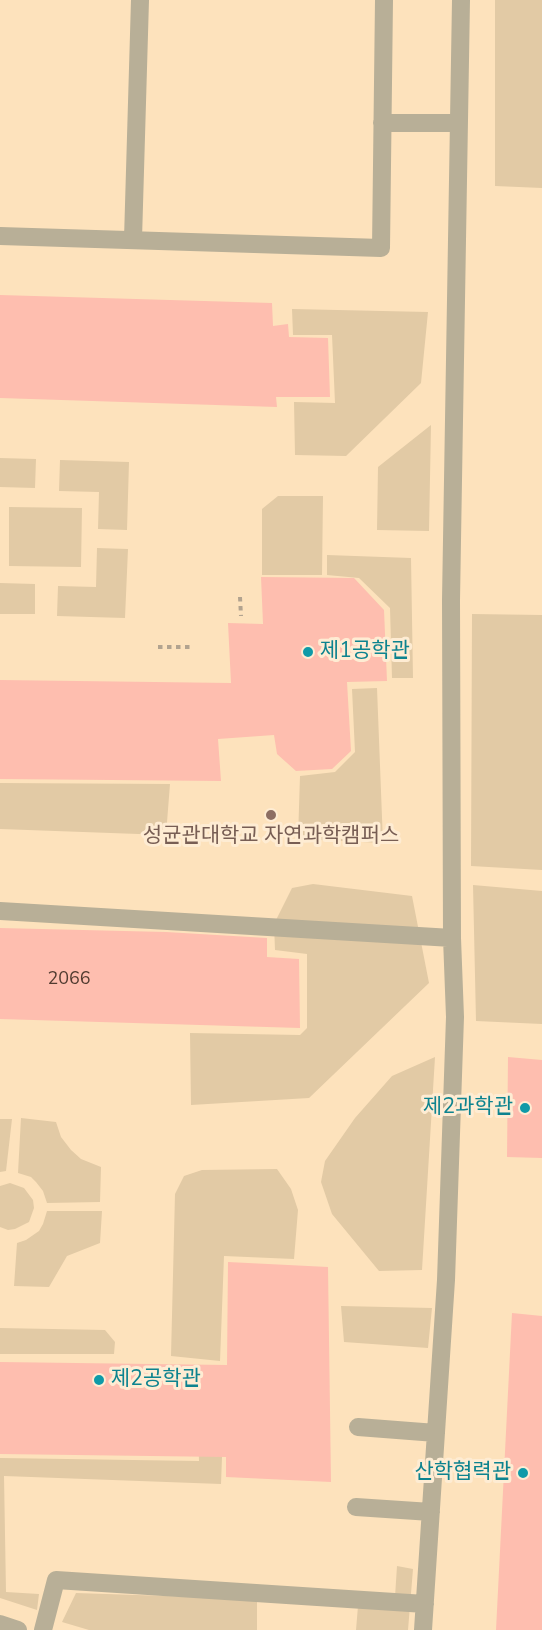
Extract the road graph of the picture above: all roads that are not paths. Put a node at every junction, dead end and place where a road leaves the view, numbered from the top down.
1 (140, 0) edge
2 (384, 0) edge
3 (461, 0) edge
4 (382, 123) junction
5 (458, 123) junction
6 (0, 236) edge
7 (133, 239) junction
8 (0, 911) edge
9 (452, 938) junction
10 (358, 1427) dead end
11 (436, 1433) junction
12 (356, 1507) dead end
13 (431, 1512) junction
14 (425, 1604) junction
15 (0, 1624) edge
16 (18, 1630) edge
17 (43, 1630) edge
18 (423, 1630) edge

1 - 7 lane
2 - 4 lane
3 - 5 lane
4 - 5 lane
4 - 7 lane
5 - 9 lane
6 - 7 lane
8 - 9 lane
9 - 11 lane
10 - 11 lane
11 - 13 lane
12 - 13 lane
13 - 14 lane
14 - 17 lane
14 - 18 lane
15 - 16 lane

